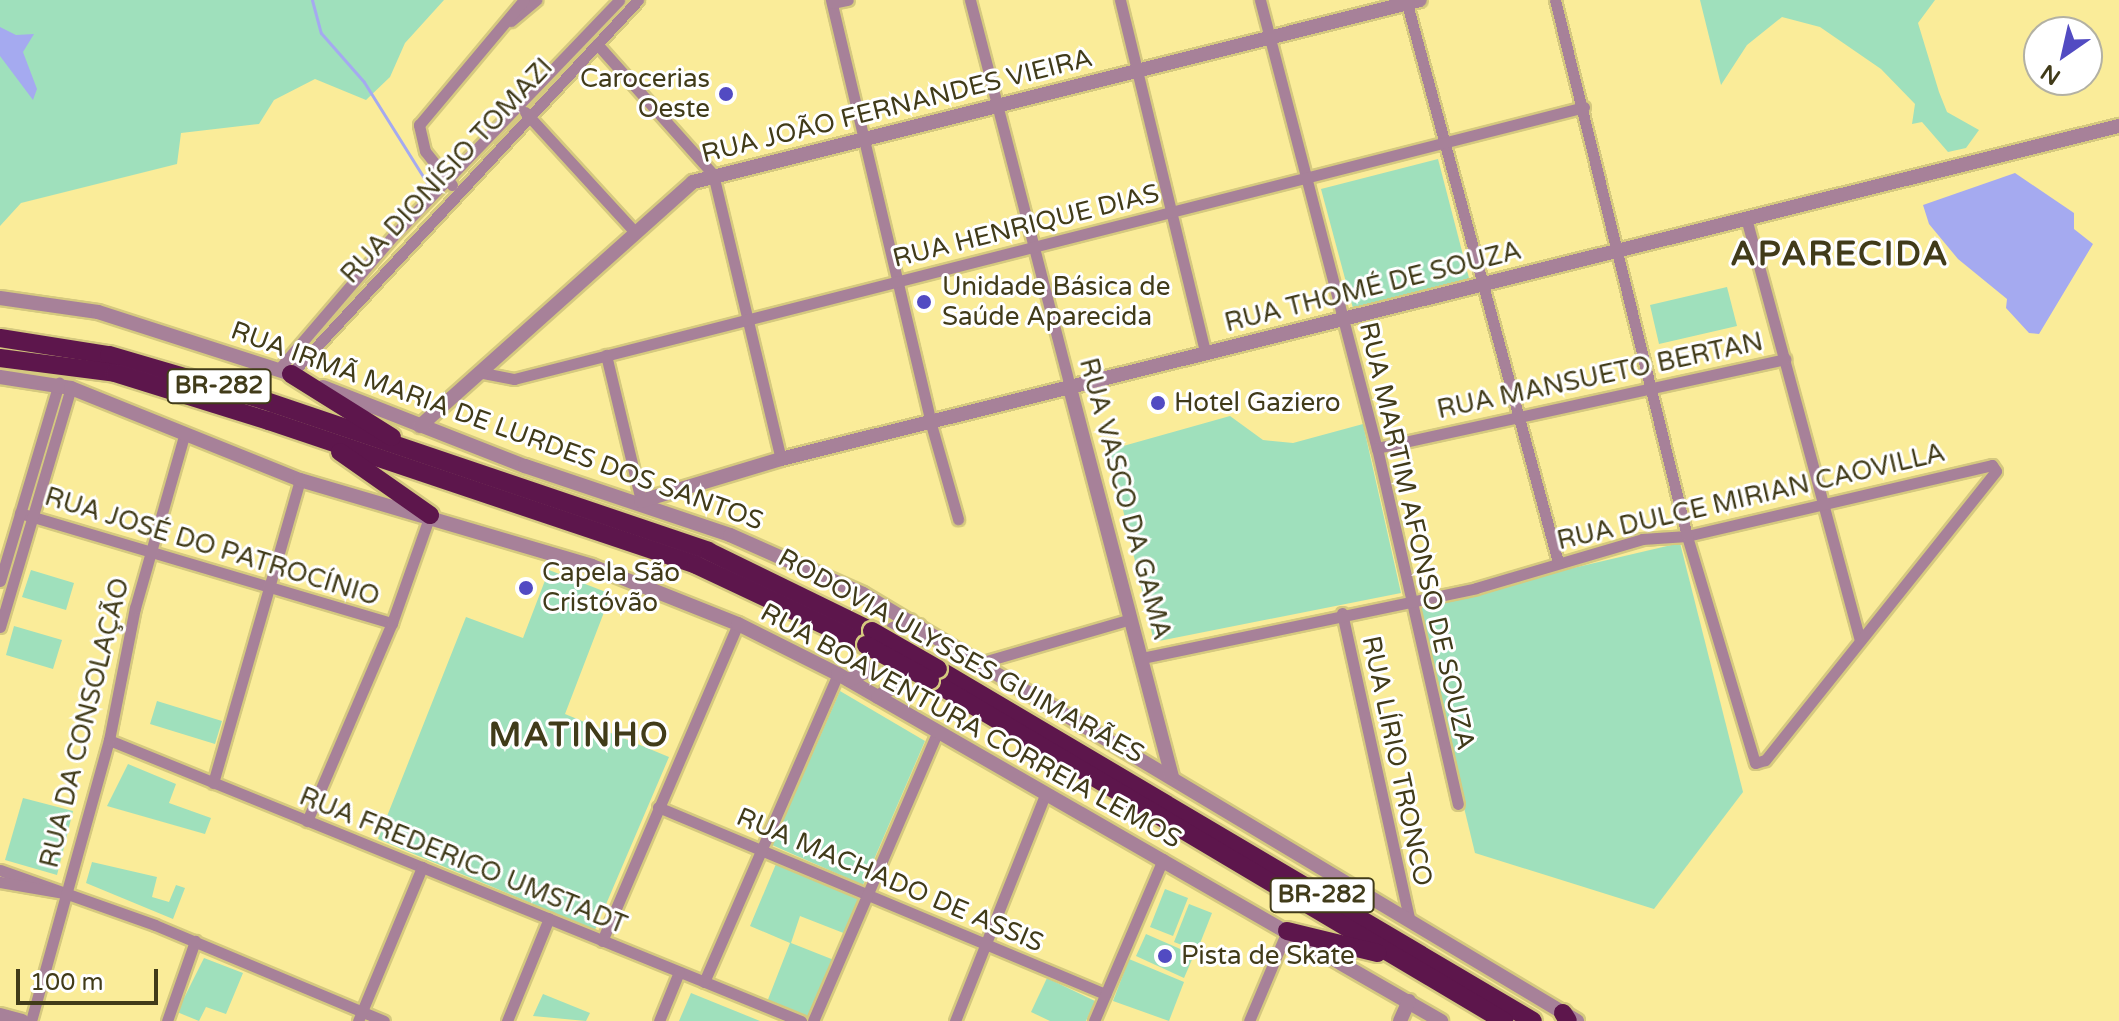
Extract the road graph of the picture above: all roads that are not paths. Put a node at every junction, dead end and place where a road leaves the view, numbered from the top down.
1 (524, 0) edge
2 (536, 0) edge
3 (619, 0) edge
4 (638, 0) edge
5 (848, 0) edge
6 (970, 0) edge
7 (1120, 0) edge
8 (1260, 0) edge
9 (1555, 0) edge
10 (1411, 1) edge
11 (832, 2) edge
12 (507, 24) junction
13 (1271, 37) junction
14 (597, 44) junction
15 (1137, 71) junction
16 (998, 105) junction
17 (519, 106) junction
18 (1584, 107) junction
19 (529, 116) junction
20 (2119, 126) edge
21 (1442, 139) junction
22 (864, 141) junction
23 (476, 152) junction
24 (486, 163) junction
25 (713, 174) junction
26 (1307, 179) junction
27 (449, 181) junction
28 (459, 190) junction
29 (1172, 213) junction
30 (1746, 218) junction
31 (635, 232) junction
32 (394, 235) junction
33 (1035, 245) junction
34 (405, 248) junction
35 (1620, 250) junction
36 (362, 271) junction
37 (896, 280) junction
38 (373, 283) junction
39 (1483, 285) junction
40 (0, 298) edge
41 (321, 317) junction
42 (749, 321) junction
43 (1344, 321) junction
44 (332, 326) junction
45 (0, 338) edge
46 (1205, 352) junction
47 (606, 355) junction
48 (0, 358) edge
49 (1785, 359) junction
50 (285, 372) junction
51 (478, 372) junction
52 (0, 377) edge
53 (65, 386) junction
54 (1070, 388) junction
55 (1649, 389) junction
56 (1517, 417) junction
57 (931, 424) junction
58 (420, 426) junction
59 (184, 436) junction
60 (324, 441) junction
61 (1377, 448) junction
62 (781, 459) junction
63 (432, 460) junction
64 (300, 480) junction
65 (641, 501) junction
66 (1827, 502) junction
67 (26, 514) junction
68 (430, 515) junction
69 (958, 519) dead end
70 (1687, 536) junction
71 (152, 551) junction
72 (1558, 562) junction
73 (1, 578) edge
74 (14, 579) junction
75 (270, 587) junction
76 (1409, 601) junction
77 (889, 609) junction
78 (1342, 613) junction
79 (1131, 619) junction
80 (392, 623) junction
81 (738, 624) junction
82 (915, 624) junction
83 (0, 627) edge
84 (893, 629) junction
85 (869, 638) junction
86 (943, 639) junction
87 (1860, 640) junction
88 (918, 651) junction
89 (1142, 658) junction
90 (983, 662) junction
91 (867, 671) junction
92 (934, 674) junction
93 (844, 677) junction
94 (899, 683) junction
95 (873, 694) junction
96 (903, 712) junction
97 (937, 733) junction
98 (109, 740) junction
99 (1172, 778) junction
100 (213, 783) junction
101 (1045, 795) junction
102 (1458, 804) dead end
103 (658, 807) junction
104 (307, 821) junction
105 (764, 850) junction
106 (1163, 859) junction
107 (422, 867) junction
108 (0, 870) edge
109 (0, 882) edge
110 (65, 893) junction
111 (867, 894) junction
112 (549, 918) junction
113 (1409, 918) junction
114 (1287, 931) junction
115 (195, 941) junction
116 (602, 941) junction
117 (985, 946) junction
118 (1399, 959) junction
119 (679, 972) junction
120 (704, 982) junction
121 (1106, 994) junction
122 (1409, 1001) junction
123 (0, 1015) edge
124 (360, 1016) edge
125 (1570, 1018) edge
126 (22, 1021) edge
127 (31, 1021) edge
128 (167, 1021) edge
129 (384, 1021) edge
130 (507, 1021) edge
131 (659, 1021) edge
132 (801, 1021) edge
133 (813, 1021) edge
134 (955, 1021) edge
135 (1094, 1021) edge
136 (1249, 1021) edge
137 (1400, 1021) edge
138 (1441, 1021) edge
139 (1504, 1021) edge
140 (1533, 1021) edge

1 - 12 street
2 - 12 street
3 - 17 street, RUA DIONÍSIO TOMAZI
4 - 14 street, RUA DIONÍSIO TOMAZI
5 - 11 street
6 - 16 street, RUA VASCO DA GAMA
7 - 15 street
8 - 13 street, RUA MARTIM AFONSO DE SOUZA
9 - 18 street
10 - 13 street, RUA JOÃO FERNANDES VIEIRA
10 - 21 street
11 - 22 street
12 - 27 street
13 - 15 street, RUA JOÃO FERNANDES VIEIRA
13 - 26 street, RUA MARTIM AFONSO DE SOUZA
14 - 19 street, RUA DIONÍSIO TOMAZI
14 - 25 street
15 - 16 street, RUA JOÃO FERNANDES VIEIRA
15 - 29 street
16 - 22 street, RUA JOÃO FERNANDES VIEIRA
16 - 33 street, RUA VASCO DA GAMA
17 - 19 street
17 - 23 street, RUA DIONÍSIO TOMAZI
18 - 21 street, RUA HENRIQUE DIAS
18 - 35 street
19 - 24 street, RUA DIONÍSIO TOMAZI
19 - 31 street
20 - 30 street, RUA THOMÉ DE SOUZA
21 - 26 street, RUA HENRIQUE DIAS
21 - 39 street
22 - 25 street, RUA JOÃO FERNANDES VIEIRA
22 - 37 street
23 - 24 street
23 - 27 street, RUA DIONÍSIO TOMAZI
24 - 28 street, RUA DIONÍSIO TOMAZI
25 - 31 street, RUA JOÃO FERNANDES VIEIRA
25 - 42 street
26 - 29 street, RUA HENRIQUE DIAS
26 - 43 street, RUA MARTIM AFONSO DE SOUZA
27 - 28 street
27 - 32 street, RUA DIONÍSIO TOMAZI
28 - 34 street, RUA DIONÍSIO TOMAZI
29 - 33 street, RUA HENRIQUE DIAS
29 - 46 street
30 - 35 street, RUA THOMÉ DE SOUZA
30 - 49 street
31 - 51 street, RUA JOÃO FERNANDES VIEIRA
32 - 34 street
32 - 36 street, RUA DIONÍSIO TOMAZI
33 - 37 street, RUA HENRIQUE DIAS
33 - 54 street, RUA VASCO DA GAMA
34 - 38 street, RUA DIONÍSIO TOMAZI
35 - 39 street, RUA THOMÉ DE SOUZA
35 - 55 street
36 - 38 street
36 - 41 street, RUA DIONÍSIO TOMAZI
37 - 42 street, RUA HENRIQUE DIAS
37 - 57 street
38 - 44 street, RUA DIONÍSIO TOMAZI
39 - 43 street, RUA THOMÉ DE SOUZA
39 - 56 street
40 - 50 street, RUA IRMÃ MARIA DE LURDES DOS SANTOS
41 - 44 street
41 - 50 street, RUA DIONÍSIO TOMAZI
42 - 47 street, RUA HENRIQUE DIAS
42 - 62 street
43 - 46 street, RUA THOMÉ DE SOUZA
43 - 61 street, RUA MARTIM AFONSO DE SOUZA
44 - 50 street, RUA DIONÍSIO TOMAZI
45 - 63 highway, RODOVIA ULYSSES GUIMARÃES / BR-282
46 - 54 street, RUA THOMÉ DE SOUZA
47 - 51 street, RUA HENRIQUE DIAS
47 - 65 street
48 - 60 highway, RODOVIA ULYSSES GUIMARÃES / BR-282
49 - 55 street, RUA MANSUETO BERTAN
49 - 66 street
50 - 58 street, RUA IRMÃ MARIA DE LURDES DOS SANTOS
50 - 63 highway
51 - 58 street, RUA JOÃO FERNANDES VIEIRA
52 - 53 street, RUA BOAVENTURA CORREIA LEMOS
53 - 59 street, RUA BOAVENTURA CORREIA LEMOS
53 - 67 street
54 - 57 street, RUA THOMÉ DE SOUZA
54 - 79 street, RUA VASCO DA GAMA
55 - 56 street, RUA MANSUETO BERTAN
55 - 70 street
56 - 61 street, RUA MANSUETO BERTAN
56 - 72 street
57 - 62 street, RUA THOMÉ DE SOUZA
57 - 69 street
58 - 65 street, RUA IRMÃ MARIA DE LURDES DOS SANTOS
59 - 64 street, RUA BOAVENTURA CORREIA LEMOS
59 - 71 street, RUA DA CONSOLAÇÃO
60 - 68 highway
60 - 85 highway, RODOVIA ULYSSES GUIMARÃES / BR-282
61 - 76 street, RUA MARTIM AFONSO DE SOUZA
62 - 65 street, RUA THOMÉ DE SOUZA
63 - 85 highway, RODOVIA ULYSSES GUIMARÃES / BR-282
64 - 68 street, RUA BOAVENTURA CORREIA LEMOS
64 - 75 street
65 - 77 street, RUA IRMÃ MARIA DE LURDES DOS SANTOS
66 - 70 street, RUA DULCE MIRIAN CAOVILLA
66 - 87 street
66 - 87 street, RUA DULCE MIRIAN CAOVILLA
67 - 71 street, RUA JOSÉ DO PATROCÍNIO
67 - 73 street
67 - 74 street
68 - 80 street
68 - 81 street, RUA BOAVENTURA CORREIA LEMOS
70 - 72 street, RUA DULCE MIRIAN CAOVILLA
70 - 87 street
71 - 75 street, RUA JOSÉ DO PATROCÍNIO
71 - 98 street, RUA DA CONSOLAÇÃO
72 - 76 street, RUA DULCE MIRIAN CAOVILLA
73 - 74 street
74 - 83 street
75 - 80 street, RUA JOSÉ DO PATROCÍNIO
75 - 100 street
76 - 78 street, RUA DULCE MIRIAN CAOVILLA
76 - 102 street, RUA MARTIM AFONSO DE SOUZA
77 - 82 street, RUA IRMÃ MARIA DE LURDES DOS SANTOS
77 - 84 street
78 - 89 street, RUA DULCE MIRIAN CAOVILLA
78 - 113 street, RUA LÍRIO TRONCO
79 - 89 street, RUA VASCO DA GAMA
79 - 90 street
80 - 104 street
81 - 93 street, RUA BOAVENTURA CORREIA LEMOS
81 - 103 street
82 - 84 street
82 - 86 street, RUA IRMÃ MARIA DE LURDES DOS SANTOS
82 - 88 street
84 - 91 street
85 - 92 highway, RODOVIA ULYSSES GUIMARÃES / BR-282, bridge
86 - 88 street
86 - 90 street, RUA IRMÃ MARIA DE LURDES DOS SANTOS
88 - 94 street
89 - 99 street, RUA VASCO DA GAMA
90 - 99 street, RUA IRMÃ MARIA DE LURDES DOS SANTOS
91 - 93 street
91 - 95 street
92 - 118 highway, RODOVIA ULYSSES GUIMARÃES / BR-282
92 - 140 highway, RODOVIA ULYSSES GUIMARÃES / BR-282
93 - 95 street, RUA BOAVENTURA CORREIA LEMOS
93 - 105 street
94 - 95 street
94 - 96 street
95 - 96 street, RUA BOAVENTURA CORREIA LEMOS
96 - 97 street, RUA BOAVENTURA CORREIA LEMOS
97 - 101 street, RUA BOAVENTURA CORREIA LEMOS
97 - 111 street
98 - 100 street, RUA FREDERICO UMSTADT
98 - 110 street, RUA DA CONSOLAÇÃO
99 - 113 street, RUA IRMÃ MARIA DE LURDES DOS SANTOS
100 - 104 street, RUA FREDERICO UMSTADT
101 - 106 street, RUA BOAVENTURA CORREIA LEMOS
101 - 117 street
103 - 105 street, RUA MACHADO DE ASSIS
103 - 116 street
104 - 107 street, RUA FREDERICO UMSTADT
105 - 111 street, RUA MACHADO DE ASSIS
105 - 120 street
106 - 114 street, RUA BOAVENTURA CORREIA LEMOS
106 - 121 street
107 - 112 street, RUA FREDERICO UMSTADT
107 - 124 street
108 - 110 street
109 - 110 street
110 - 115 street
110 - 127 street, RUA DA CONSOLAÇÃO
111 - 117 street, RUA MACHADO DE ASSIS
111 - 133 street
112 - 116 street, RUA FREDERICO UMSTADT
112 - 130 street
113 - 125 street, RUA IRMÃ MARIA DE LURDES DOS SANTOS
114 - 118 highway
114 - 122 street, RUA BOAVENTURA CORREIA LEMOS
114 - 136 street
115 - 124 street
115 - 128 street
116 - 119 street, RUA FREDERICO UMSTADT
117 - 121 street, RUA MACHADO DE ASSIS
117 - 134 street
118 - 139 highway, RODOVIA ULYSSES GUIMARÃES / BR-282
119 - 120 street, RUA FREDERICO UMSTADT
119 - 131 street
120 - 132 street, RUA FREDERICO UMSTADT
121 - 135 street
122 - 137 street
122 - 138 street, RUA BOAVENTURA CORREIA LEMOS
123 - 126 street
124 - 129 street

